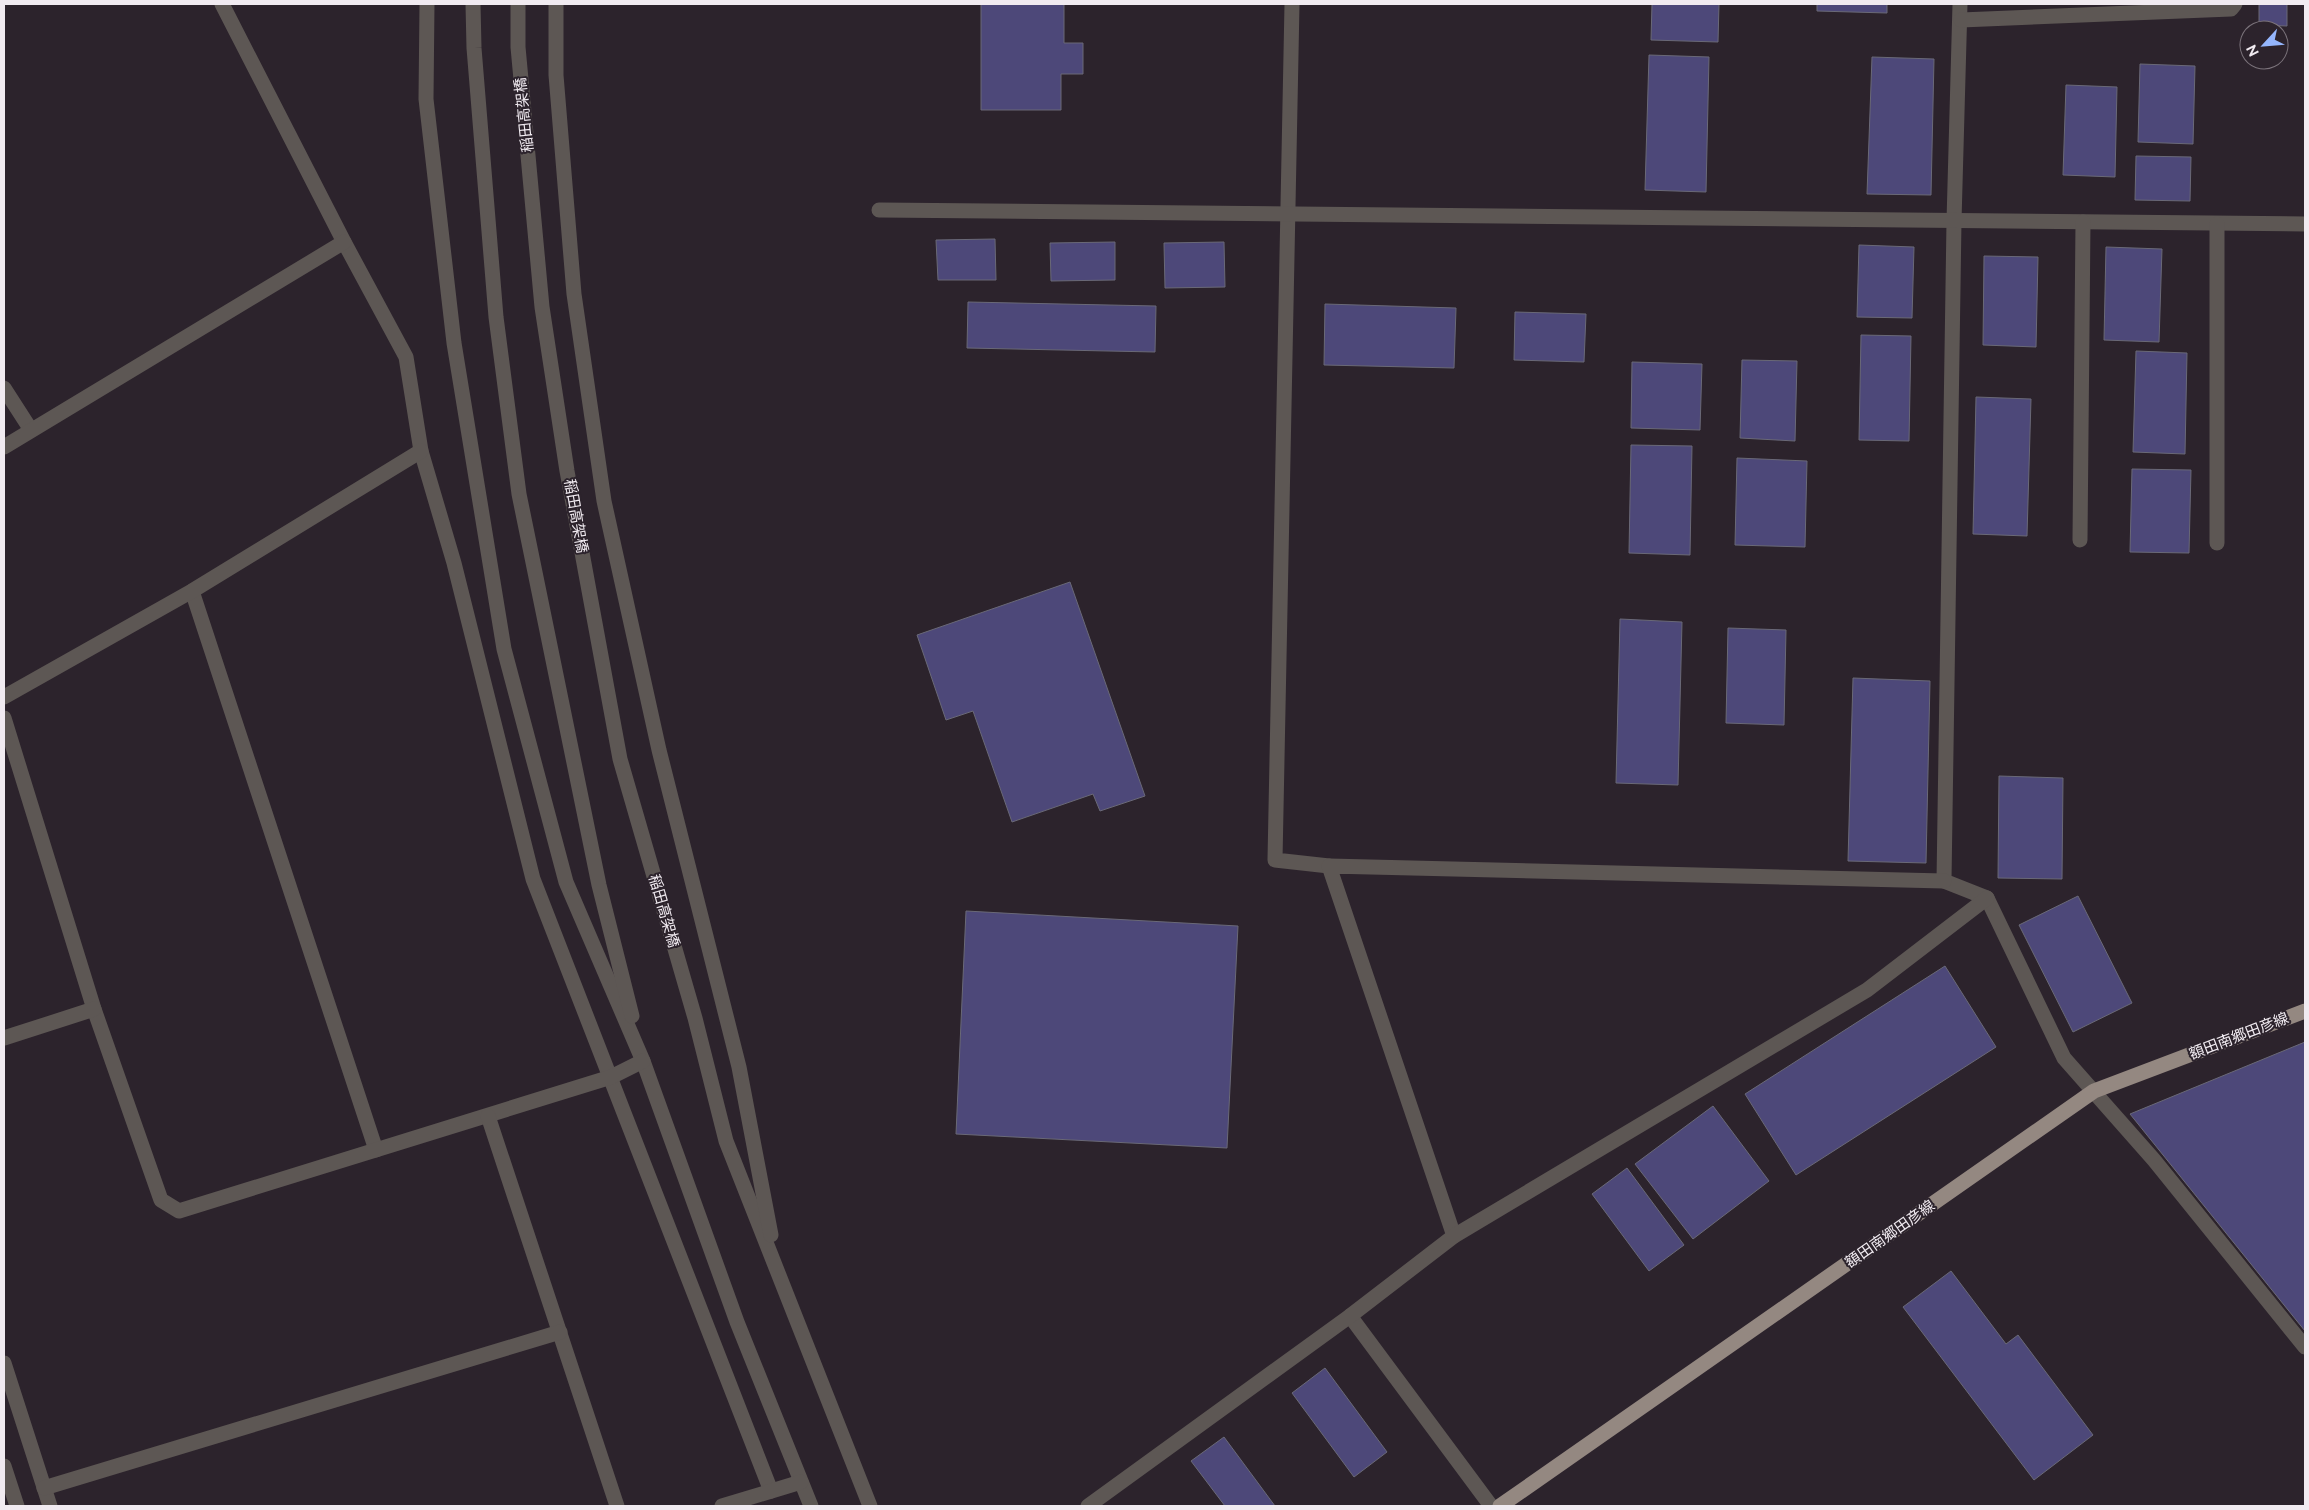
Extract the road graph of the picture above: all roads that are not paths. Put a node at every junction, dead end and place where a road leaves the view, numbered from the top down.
1 (222, 4) edge
2 (427, 4) edge
3 (473, 4) edge
4 (518, 4) edge
5 (556, 4) edge
6 (1292, 4) edge
7 (1960, 4) edge
8 (2235, 4) edge
9 (1960, 20) junction
10 (879, 210) dead end
11 (1288, 215) junction
12 (1954, 221) junction
13 (2084, 222) junction
14 (2217, 224) junction
15 (2305, 224) edge
16 (344, 242) junction
17 (4, 388) edge
18 (31, 430) junction
19 (4, 446) edge
20 (421, 451) junction
21 (2080, 540) dead end
22 (2216, 543) dead end
23 (192, 591) junction
24 (4, 697) edge
25 (4, 718) edge
26 (1329, 866) junction
27 (1944, 880) junction
28 (1987, 898) junction
29 (94, 1009) junction
30 (2305, 1011) edge
31 (4, 1038) edge
32 (643, 1062) junction
33 (612, 1077) junction
34 (2094, 1091) junction
35 (488, 1116) junction
36 (376, 1150) junction
37 (1454, 1236) junction
38 (777, 1271) junction
39 (1350, 1316) junction
40 (560, 1332) junction
41 (2305, 1348) edge
42 (4, 1363) edge
43 (4, 1466) edge
44 (801, 1482) junction
45 (44, 1488) junction
46 (771, 1491) junction
47 (17, 1506) edge
48 (50, 1506) edge
49 (617, 1506) edge
50 (722, 1506) edge
51 (811, 1506) edge
52 (870, 1506) edge
53 (1088, 1506) edge
54 (1491, 1506) edge
55 (1500, 1506) edge

1 - 16 street
2 - 32 street
3 - 32 street
4 - 38 street, 稲田高架橋
5 - 38 street
6 - 11 street
7 - 9 street
8 - 9 street
9 - 12 street
10 - 11 street
11 - 12 street
11 - 26 street
12 - 13 street
12 - 27 street
13 - 14 street
13 - 21 street
14 - 15 street
14 - 22 street
16 - 18 street
16 - 20 street
17 - 18 street
18 - 19 street
20 - 23 street
20 - 33 street
23 - 24 street
23 - 36 street
25 - 29 street
26 - 27 street
26 - 37 street
27 - 28 street
28 - 34 street
28 - 37 street
29 - 31 street
29 - 36 street
30 - 34 main road, 額田南郷田彦線
32 - 33 street
32 - 44 street
33 - 35 street
33 - 46 street
34 - 41 street
34 - 55 main road, 額田南郷田彦線
35 - 36 street
35 - 40 street
37 - 39 street
38 - 52 street
39 - 53 street
39 - 54 street
40 - 45 street
40 - 49 street
42 - 45 street
43 - 47 street
44 - 46 street
44 - 51 street
45 - 48 street
46 - 50 street

